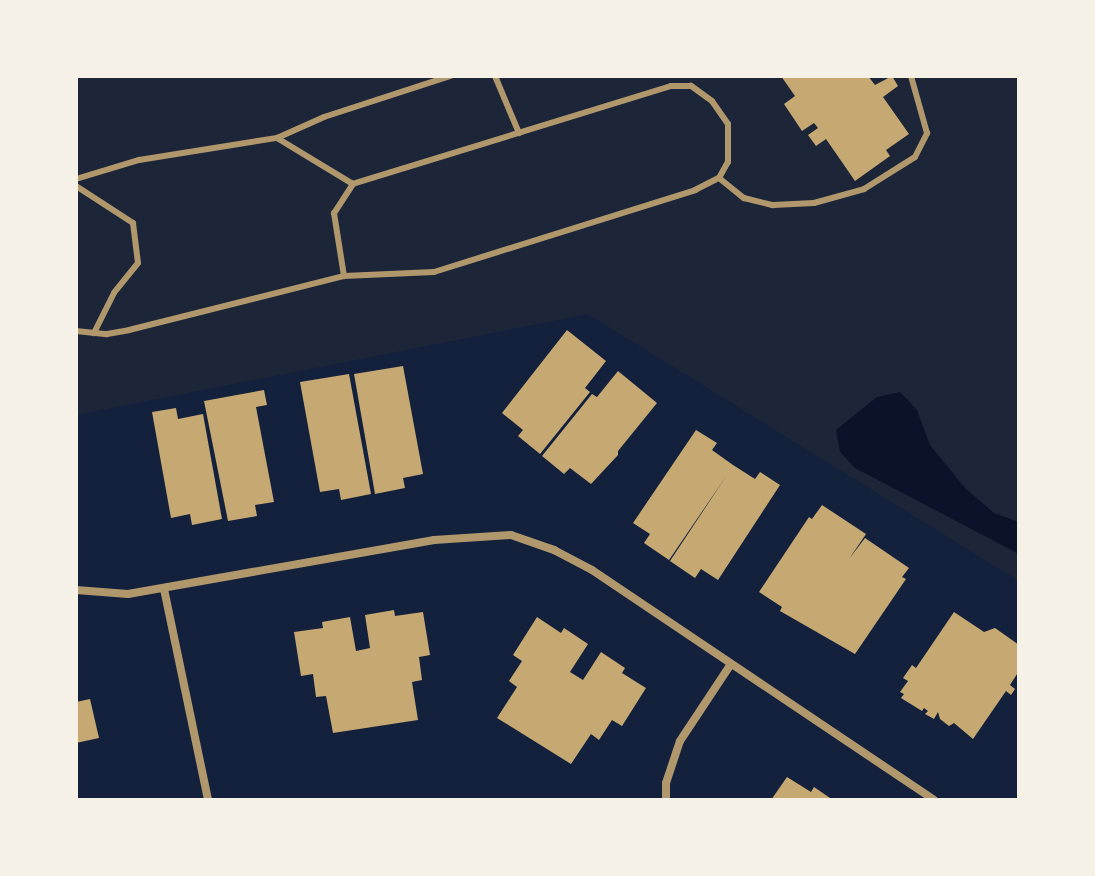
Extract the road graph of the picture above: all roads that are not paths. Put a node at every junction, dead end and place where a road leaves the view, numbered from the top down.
1 (450, 76) edge
2 (495, 76) edge
3 (911, 76) edge
4 (519, 133) junction
5 (277, 138) junction
6 (719, 178) junction
7 (76, 179) edge
8 (353, 184) junction
9 (76, 186) edge
10 (344, 276) junction
11 (76, 331) edge
12 (94, 333) junction
13 (164, 589) junction
14 (76, 590) edge
15 (731, 664) junction
16 (208, 800) edge
17 (666, 800) edge
18 (934, 800) edge

1 - 5 lane
2 - 4 lane
3 - 6 lane
4 - 6 lane
4 - 8 lane
5 - 7 lane
5 - 8 lane
6 - 10 lane
8 - 10 lane
9 - 12 lane
10 - 12 lane
11 - 12 lane
13 - 14 street
13 - 15 street
13 - 16 street
15 - 17 street
15 - 18 street

